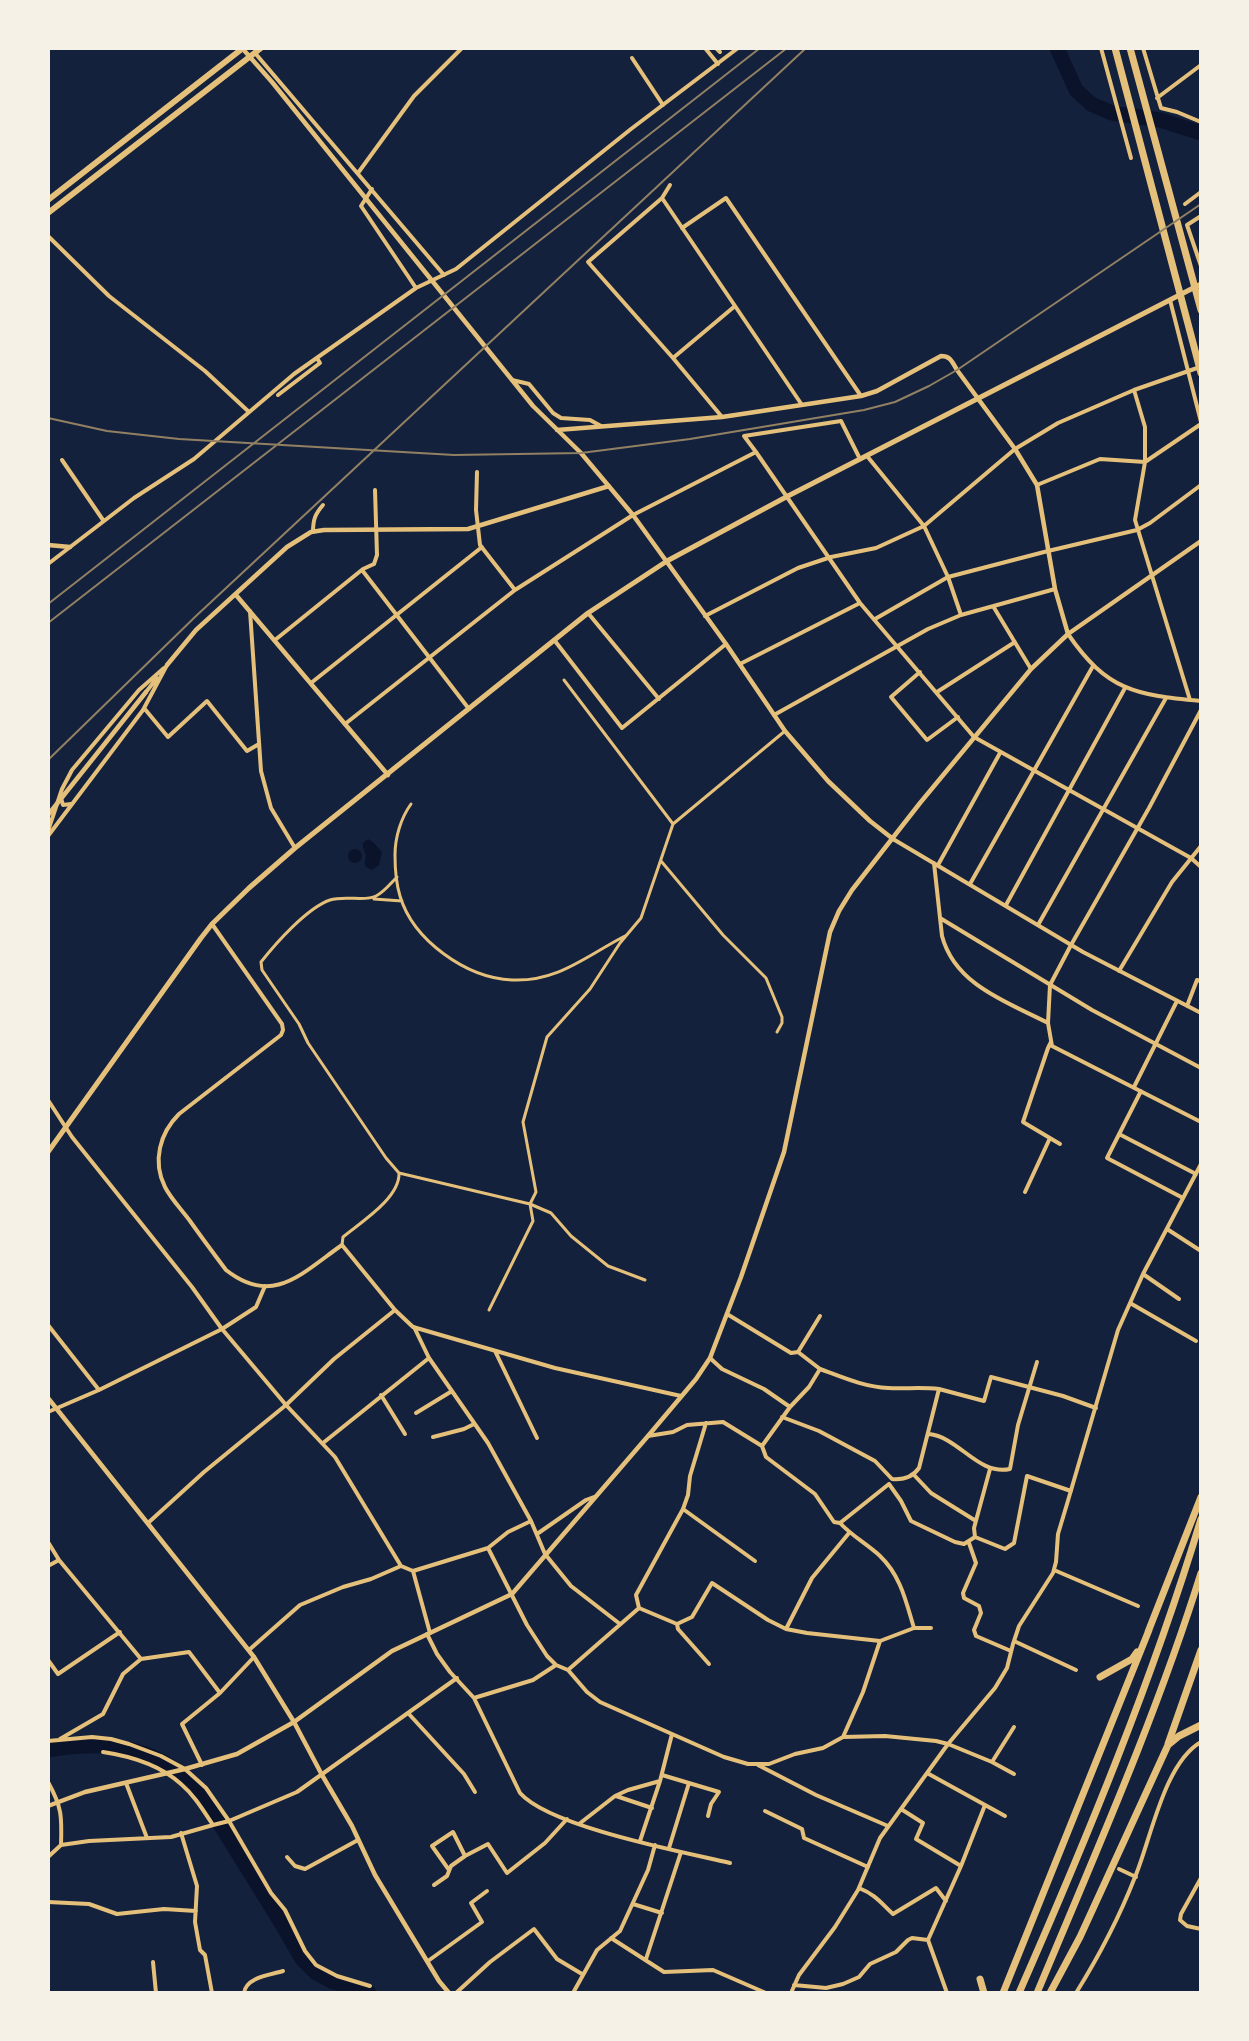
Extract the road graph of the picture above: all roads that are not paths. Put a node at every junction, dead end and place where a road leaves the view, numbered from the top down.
1 (242, 48) edge
2 (261, 48) edge
3 (462, 48) edge
4 (705, 48) edge
5 (716, 48) edge
6 (738, 48) edge
7 (1101, 48) edge
8 (1114, 48) edge
9 (1130, 48) edge
10 (1143, 48) edge
11 (720, 52) dead end
12 (252, 55) junction
13 (632, 58) dead end
14 (717, 64) junction
15 (1201, 65) edge
16 (1157, 98) junction
17 (663, 105) junction
18 (1201, 122) edge
19 (1131, 158) dead end
20 (358, 173) junction
21 (670, 185) dead end
22 (372, 189) junction
23 (1201, 192) edge
24 (662, 198) junction
25 (48, 200) edge
26 (1185, 204) dead end
27 (48, 213) edge
28 (1201, 216) edge
29 (682, 228) junction
30 (48, 236) edge
31 (1201, 266) edge
32 (444, 275) junction
33 (1201, 284) edge
34 (416, 288) junction
35 (1170, 300) junction
36 (735, 306) junction
37 (1201, 310) edge
38 (317, 358) junction
39 (673, 358) junction
40 (1201, 367) edge
41 (1188, 371) junction
42 (1201, 373) edge
43 (511, 380) junction
44 (1134, 390) junction
45 (278, 395) dead end
46 (861, 396) junction
47 (978, 398) junction
48 (802, 406) junction
49 (249, 412) junction
50 (722, 417) junction
51 (1201, 423) edge
52 (603, 428) junction
53 (557, 430) junction
54 (1015, 449) junction
55 (756, 452) junction
56 (867, 456) junction
57 (860, 459) junction
58 (62, 460) dead end
59 (1145, 462) junction
60 (477, 472) dead end
61 (1037, 485) junction
62 (1201, 485) edge
63 (609, 486) junction
64 (375, 490) dead end
65 (788, 496) junction
66 (323, 505) dead end
67 (633, 516) junction
68 (103, 520) junction
69 (924, 526) junction
70 (477, 527) junction
71 (375, 530) junction
72 (1137, 530) junction
73 (314, 532) junction
74 (1201, 541) edge
75 (48, 545) edge
76 (70, 547) junction
77 (482, 547) junction
78 (1048, 551) junction
79 (831, 558) junction
80 (667, 561) junction
81 (48, 564) edge
82 (362, 570) junction
83 (1153, 576) junction
84 (948, 577) junction
85 (1054, 589) junction
86 (515, 590) junction
87 (236, 595) junction
88 (860, 603) junction
89 (993, 606) junction
90 (250, 611) junction
91 (588, 613) junction
92 (397, 615) junction
93 (961, 615) junction
94 (705, 616) junction
95 (874, 619) junction
96 (1068, 634) junction
97 (275, 640) junction
98 (555, 641) junction
99 (1015, 642) junction
100 (726, 644) junction
101 (898, 646) junction
102 (429, 657) junction
103 (740, 664) junction
104 (167, 665) junction
105 (1093, 666) junction
106 (1031, 669) junction
107 (920, 672) junction
108 (564, 680) dead end
109 (311, 683) junction
110 (1125, 688) junction
111 (146, 692) joint
112 (936, 692) junction
113 (1166, 698) junction
114 (659, 699) junction
115 (1190, 700) junction
116 (1201, 700) edge
117 (144, 708) junction
118 (469, 709) junction
119 (1201, 710) edge
120 (774, 715) junction
121 (958, 717) junction
122 (345, 724) junction
123 (785, 731) junction
124 (974, 737) junction
125 (259, 744) junction
126 (1000, 753) junction
127 (1034, 771) junction
128 (388, 775) junction
129 (1069, 790) junction
130 (60, 793) junction
131 (74, 802) junction
132 (411, 804) dead end
133 (1103, 810) junction
134 (48, 815) edge
135 (673, 824) junction
136 (1136, 828) junction
137 (48, 831) edge
138 (48, 836) edge
139 (892, 839) junction
140 (1201, 846) edge
141 (295, 848) junction
142 (1191, 858) junction
143 (661, 861) junction
144 (936, 864) junction
145 (1201, 867) edge
146 (397, 877) junction
147 (970, 884) junction
148 (370, 898) junction
149 (402, 901) junction
150 (1006, 905) junction
151 (939, 918) junction
152 (212, 924) junction
153 (1038, 925) junction
154 (626, 936) junction
155 (1071, 945) junction
156 (1119, 971) junction
157 (1201, 981) edge
158 (1050, 985) junction
159 (1178, 1001) junction
160 (1187, 1006) junction
161 (1201, 1013) edge
162 (1048, 1023) junction
163 (777, 1032) dead end
164 (1051, 1042) junction
165 (1155, 1044) junction
166 (1201, 1068) edge
167 (1134, 1087) junction
168 (1141, 1090) junction
169 (48, 1100) edge
170 (1201, 1122) edge
171 (66, 1126) junction
172 (1119, 1134) junction
173 (1050, 1138) junction
174 (1060, 1144) dead end
175 (48, 1152) edge
176 (1201, 1164) edge
177 (399, 1173) junction
178 (1196, 1174) junction
179 (1025, 1192) dead end
180 (1183, 1198) junction
181 (530, 1204) junction
182 (1167, 1229) junction
183 (342, 1245) junction
184 (1201, 1251) edge
185 (1143, 1274) junction
186 (645, 1280) dead end
187 (265, 1286) junction
188 (1179, 1299) dead end
189 (1130, 1303) junction
190 (395, 1310) junction
191 (489, 1310) dead end
192 (728, 1314) junction
193 (820, 1316) dead end
194 (48, 1325) edge
195 (413, 1327) junction
196 (222, 1329) junction
197 (1196, 1341) dead end
198 (494, 1350) junction
199 (798, 1352) junction
200 (429, 1358) junction
201 (710, 1358) junction
202 (1037, 1362) dead end
203 (820, 1369) junction
204 (1028, 1388) junction
205 (939, 1389) junction
206 (99, 1390) junction
207 (452, 1391) junction
208 (381, 1395) junction
209 (681, 1396) junction
210 (48, 1398) edge
211 (286, 1405) junction
212 (790, 1407) junction
213 (1096, 1408) junction
214 (57, 1410) junction
215 (48, 1413) edge
216 (416, 1413) dead end
217 (782, 1417) junction
218 (706, 1423) junction
219 (474, 1424) junction
220 (405, 1434) dead end
221 (929, 1434) junction
222 (648, 1436) junction
223 (432, 1437) dead end
224 (537, 1437) dead end
225 (323, 1443) junction
226 (762, 1446) junction
227 (990, 1469) junction
228 (914, 1475) junction
229 (892, 1479) junction
230 (889, 1484) junction
231 (1071, 1491) junction
232 (594, 1497) junction
233 (1201, 1497) edge
234 (683, 1509) junction
235 (1201, 1519) edge
236 (531, 1521) junction
237 (976, 1521) junction
238 (147, 1523) junction
239 (840, 1523) junction
240 (849, 1533) junction
241 (537, 1534) junction
242 (975, 1537) junction
243 (969, 1543) junction
244 (49, 1545) edge
245 (488, 1548) junction
246 (546, 1554) junction
247 (59, 1560) junction
248 (755, 1561) dead end
249 (48, 1566) edge
250 (401, 1566) junction
251 (1054, 1570) junction
252 (413, 1571) junction
253 (1201, 1573) edge
254 (512, 1594) junction
255 (1138, 1606) dead end
256 (639, 1608) junction
257 (620, 1624) junction
258 (677, 1624) junction
259 (914, 1628) junction
260 (931, 1628) dead end
261 (786, 1629) junction
262 (1149, 1630) junction
263 (120, 1632) junction
264 (429, 1634) junction
265 (879, 1641) junction
266 (1014, 1641) junction
267 (249, 1650) junction
268 (1201, 1650) edge
269 (1011, 1651) junction
270 (254, 1657) junction
271 (141, 1659) junction
272 (48, 1660) edge
273 (709, 1664) dead end
274 (556, 1665) junction
275 (568, 1670) junction
276 (1076, 1670) dead end
277 (1100, 1677) dead end
278 (457, 1678) junction
279 (220, 1693) junction
280 (474, 1698) junction
281 (408, 1713) junction
282 (294, 1722) junction
283 (1201, 1725) edge
284 (1014, 1727) dead end
285 (672, 1734) junction
286 (843, 1737) junction
287 (59, 1740) junction
288 (48, 1741) edge
289 (1201, 1742) edge
290 (948, 1743) junction
291 (1168, 1745) junction
292 (103, 1752) dead end
293 (992, 1762) junction
294 (201, 1765) junction
295 (757, 1765) junction
296 (185, 1769) junction
297 (165, 1773) junction
298 (927, 1773) junction
299 (1014, 1774) dead end
300 (322, 1775) junction
301 (662, 1775) junction
302 (660, 1781) junction
303 (48, 1782) edge
304 (125, 1782) junction
305 (689, 1783) junction
306 (475, 1792) dead end
307 (615, 1796) junction
308 (58, 1801) junction
309 (985, 1805) junction
310 (48, 1806) edge
311 (652, 1808) junction
312 (902, 1809) junction
313 (765, 1811) dead end
314 (708, 1816) dead end
315 (1005, 1816) dead end
316 (567, 1819) junction
317 (229, 1821) junction
318 (213, 1825) junction
319 (578, 1825) junction
320 (888, 1826) junction
321 (181, 1833) junction
322 (147, 1838) junction
323 (358, 1840) junction
324 (640, 1841) junction
325 (61, 1845) junction
326 (655, 1845) junction
327 (669, 1848) junction
328 (681, 1852) junction
329 (465, 1856) junction
330 (48, 1857) edge
331 (287, 1857) dead end
332 (730, 1863) dead end
333 (962, 1866) junction
334 (868, 1868) junction
335 (1119, 1869) dead end
336 (449, 1871) junction
337 (1136, 1877) junction
338 (1201, 1878) edge
339 (434, 1885) dead end
340 (859, 1888) junction
341 (487, 1891) dead end
342 (946, 1901) junction
343 (48, 1902) edge
344 (633, 1904) junction
345 (196, 1911) junction
346 (662, 1913) junction
347 (1201, 1929) edge
348 (611, 1938) junction
349 (928, 1940) junction
350 (646, 1959) junction
351 (428, 1961) junction
352 (153, 1962) dead end
353 (283, 1971) dead end
354 (582, 1974) junction
355 (980, 1979) dead end
356 (794, 1985) junction
357 (370, 1986) dead end
358 (156, 1993) edge
359 (212, 1993) edge
360 (244, 1993) edge
361 (449, 1993) edge
362 (456, 1993) edge
363 (573, 1993) edge
364 (766, 1993) edge
365 (791, 1993) edge
366 (947, 1993) edge
367 (984, 1993) edge
368 (1003, 1993) edge
369 (1019, 1993) edge
370 (1037, 1993) edge
371 (1050, 1993) edge
372 (1076, 1993) edge

1 - 12 street
1 - 25 highway
2 - 12 highway
3 - 20 street
4 - 14 street
5 - 11 street
6 - 14 street
7 - 19 street
8 - 42 highway
9 - 37 highway
10 - 16 street
12 - 20 street
12 - 27 highway
12 - 43 street
13 - 17 street
14 - 17 street
15 - 16 street
16 - 18 street
17 - 32 street
20 - 22 street
21 - 24 street
22 - 32 street
22 - 34 street
23 - 26 street
24 - 29 street
24 - 39 street
28 - 31 street
29 - 36 street
29 - 46 street
30 - 49 street
32 - 34 street
33 - 35 main road
34 - 38 street
35 - 41 street
35 - 47 main road
36 - 39 street
36 - 48 street
38 - 45 street
38 - 49 street
39 - 50 street
40 - 41 street
41 - 44 street
41 - 51 street
43 - 52 street
43 - 53 street
44 - 54 street
44 - 59 street
46 - 47 street
46 - 48 street
47 - 54 street
47 - 56 main road
48 - 50 street
49 - 68 street
50 - 52 street
51 - 59 street
52 - 53 street
53 - 63 street
54 - 61 street
54 - 69 street
55 - 57 street
55 - 65 street
55 - 67 street
56 - 57 main road
56 - 69 street
57 - 65 main road
58 - 68 street
59 - 61 street
59 - 72 street
60 - 70 street
61 - 78 street
62 - 72 street
63 - 67 street
63 - 70 street
64 - 71 street
65 - 79 street
65 - 80 main road
66 - 73 street
67 - 80 street
67 - 86 street
68 - 76 street
69 - 79 street
69 - 84 street
70 - 71 street
70 - 77 street
71 - 73 street
71 - 82 street
72 - 78 street
72 - 83 street
73 - 87 street
74 - 83 street
75 - 76 street
76 - 81 street
77 - 86 street
77 - 92 street
78 - 84 street
78 - 85 street
79 - 88 street
79 - 94 street
80 - 91 main road
80 - 94 street
82 - 92 street
82 - 97 street
83 - 96 street
83 - 115 street
84 - 93 street
84 - 95 street
85 - 89 street
85 - 96 street
86 - 102 street
87 - 90 street
87 - 104 street
88 - 95 street
88 - 103 street
89 - 93 street
89 - 99 street
90 - 97 street
90 - 125 street
91 - 98 main road
91 - 114 street
92 - 102 street
92 - 109 street
93 - 101 street
94 - 100 street
95 - 101 street
96 - 105 street
96 - 106 street
97 - 109 street
98 - 114 street
98 - 118 main road
99 - 106 street
99 - 112 street
100 - 103 street
100 - 114 street
101 - 107 street
101 - 120 street
102 - 118 street
102 - 122 street
103 - 120 street
104 - 111 street
104 - 117 street
104 - 130 street
105 - 110 street
105 - 127 street
106 - 124 street
107 - 112 street
107 - 121 street
108 - 135 street
109 - 122 street
110 - 113 street
110 - 129 street
111 - 134 street
112 - 121 street
113 - 115 street
113 - 133 street
115 - 116 street
117 - 125 street
117 - 131 street
118 - 128 main road
119 - 136 street
120 - 123 street
121 - 124 street
122 - 128 street
123 - 135 street
123 - 139 street
124 - 126 street
124 - 139 street
125 - 141 street
126 - 127 street
126 - 144 street
127 - 129 street
127 - 147 street
128 - 141 main road
129 - 133 street
129 - 150 street
130 - 131 street
130 - 137 street
131 - 138 street
132 - 146 street
133 - 136 street
133 - 153 street
135 - 143 street
136 - 142 street
136 - 155 street
139 - 144 street
139 - 192 street
140 - 142 street
141 - 152 main road
142 - 145 street
142 - 156 street
143 - 154 street
143 - 163 street
144 - 147 street
144 - 151 street
146 - 148 street
146 - 149 street
147 - 150 street
148 - 149 street
148 - 177 street
149 - 154 street
150 - 153 street
151 - 158 street
151 - 162 street
152 - 171 main road
152 - 187 street
153 - 155 street
154 - 181 street
155 - 156 street
155 - 158 street
156 - 159 street
157 - 160 street
158 - 162 street
158 - 165 street
159 - 160 street
159 - 165 street
160 - 161 street
162 - 164 street
164 - 167 street
164 - 173 street
165 - 166 street
165 - 167 street
167 - 168 street
168 - 170 street
168 - 172 street
169 - 171 street
171 - 175 main road
171 - 196 street
172 - 178 street
172 - 180 street
173 - 174 street
173 - 179 street
176 - 178 street
177 - 181 street
177 - 183 street
178 - 180 street
180 - 182 street
181 - 186 street
181 - 191 street
182 - 184 street
182 - 185 street
183 - 187 street
183 - 190 street
185 - 188 street
185 - 189 street
187 - 196 street
189 - 197 street
189 - 213 street
190 - 195 street
190 - 211 street
192 - 199 street
192 - 201 street
193 - 199 street
194 - 206 street
195 - 198 street
195 - 200 street
196 - 206 street
196 - 211 street
198 - 209 street
198 - 224 street
199 - 203 street
200 - 207 street
200 - 208 street
201 - 209 street
201 - 212 street
202 - 204 street
203 - 205 street
203 - 212 street
204 - 205 street
204 - 213 street
204 - 227 street
205 - 221 street
206 - 214 street
207 - 216 street
207 - 219 street
208 - 220 street
208 - 225 street
209 - 222 street
210 - 214 street
211 - 225 street
211 - 238 street
212 - 217 street
213 - 231 street
214 - 215 street
214 - 238 street
217 - 226 street
217 - 229 street
218 - 222 street
218 - 226 street
218 - 234 street
219 - 223 street
219 - 236 street
221 - 227 street
221 - 228 street
222 - 232 street
225 - 250 street
226 - 239 street
227 - 237 street
228 - 229 street
228 - 237 street
229 - 230 street
230 - 239 street
230 - 243 street
231 - 242 street
231 - 251 street
232 - 241 street
232 - 246 street
233 - 262 highway
234 - 248 street
234 - 256 street
235 - 369 highway
236 - 241 street
236 - 245 street
237 - 242 street
238 - 267 street
239 - 240 street
240 - 259 street
240 - 261 street
241 - 246 street
242 - 243 street
243 - 269 street
244 - 247 street
245 - 252 street
245 - 254 street
246 - 254 street
246 - 257 street
247 - 249 street
247 - 263 street
250 - 252 street
250 - 267 street
251 - 255 street
251 - 266 street
252 - 264 street
253 - 370 highway
254 - 264 street
254 - 274 street
256 - 257 street
256 - 258 street
257 - 275 street
258 - 261 street
258 - 273 street
259 - 260 street
259 - 265 street
261 - 265 street
262 - 277 highway
262 - 368 highway
263 - 271 street
263 - 272 street
264 - 278 street
264 - 282 street
265 - 286 street
266 - 269 street
266 - 276 street
267 - 270 street
268 - 291 highway
269 - 290 street
270 - 279 street
270 - 282 street
271 - 279 street
271 - 287 street
274 - 275 street
274 - 280 street
275 - 285 street
278 - 280 street
278 - 281 street
279 - 294 street
280 - 316 street
281 - 300 street
281 - 306 street
282 - 294 street
282 - 300 street
283 - 291 highway
284 - 293 street
285 - 295 street
285 - 301 street
286 - 290 street
286 - 295 street
287 - 288 street
287 - 296 street
289 - 337 street
290 - 293 street
290 - 298 street
291 - 371 highway
292 - 297 street
293 - 299 street
294 - 296 street
295 - 320 street
296 - 297 street
296 - 317 street
297 - 304 street
297 - 318 street
298 - 309 street
298 - 312 street
300 - 317 street
300 - 323 street
301 - 302 street
301 - 305 street
302 - 307 street
302 - 311 street
303 - 308 street
304 - 308 street
304 - 322 street
305 - 314 street
305 - 327 street
307 - 311 street
307 - 319 street
308 - 310 street
308 - 325 street
309 - 315 street
309 - 333 street
311 - 324 street
312 - 320 street
312 - 333 street
313 - 334 street
316 - 319 street
316 - 329 street
317 - 318 street
317 - 357 street
318 - 321 street
319 - 324 street
320 - 334 street
321 - 322 street
321 - 345 street
322 - 325 street
323 - 331 street
323 - 351 street
324 - 326 street
325 - 330 street
326 - 327 street
326 - 344 street
327 - 328 street
328 - 332 street
328 - 346 street
329 - 336 street
329 - 336 street
333 - 342 street
334 - 340 street
335 - 337 street
336 - 339 street
337 - 372 street
338 - 347 street
340 - 342 street
340 - 356 street
341 - 351 street
342 - 349 street
343 - 345 street
344 - 346 street
344 - 348 street
345 - 359 street
346 - 350 street
348 - 350 street
348 - 354 street
349 - 356 street
349 - 366 street
350 - 364 street
351 - 361 street
352 - 358 street
353 - 360 street
354 - 362 street
354 - 363 street
355 - 367 highway
356 - 365 street

